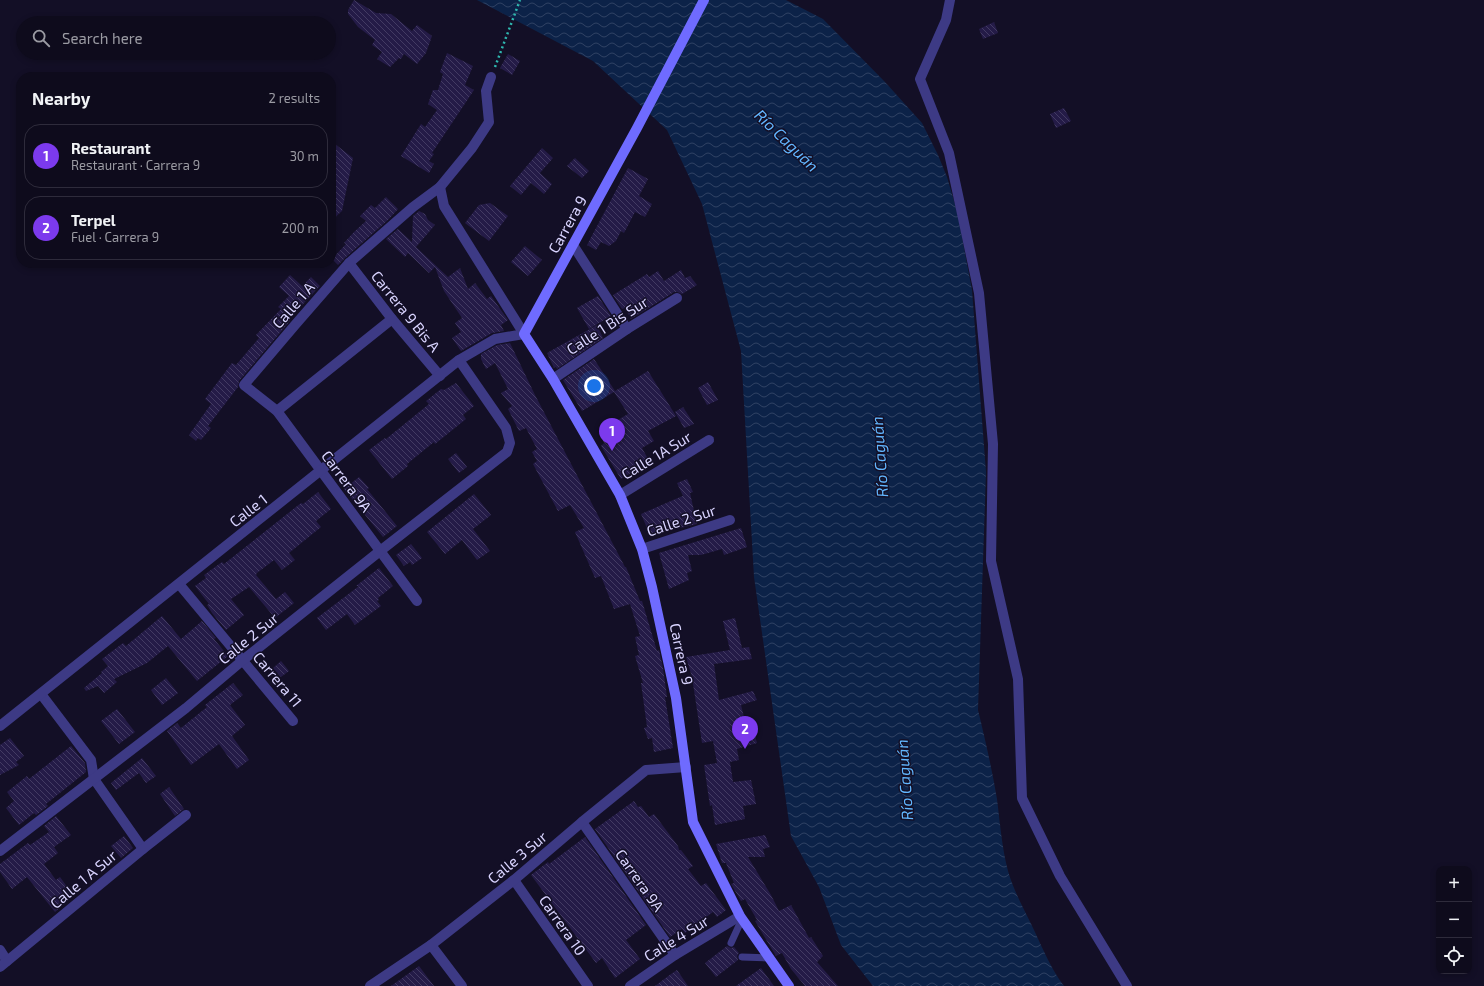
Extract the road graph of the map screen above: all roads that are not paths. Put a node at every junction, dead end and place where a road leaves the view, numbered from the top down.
1 (704, 0) edge
2 (950, 0) edge
3 (491, 77) road end
4 (440, 187) junction
5 (573, 245) junction
6 (350, 263) junction
7 (677, 298) dead end
8 (392, 319) junction
9 (627, 329) junction
10 (524, 334) junction
11 (459, 360) junction
12 (440, 376) junction
13 (553, 379) junction
14 (244, 385) joint
15 (277, 411) junction
16 (709, 440) dead end
17 (321, 471) junction
18 (620, 495) junction
19 (730, 520) dead end
20 (642, 549) junction
21 (380, 551) junction
22 (179, 584) junction
23 (417, 601) dead end
24 (243, 660) junction
25 (41, 694) junction
26 (293, 721) dead end
27 (0, 726) edge
28 (686, 767) junction
29 (94, 779) junction
30 (186, 815) dead end
31 (582, 822) junction
32 (142, 849) junction
33 (0, 852) edge
34 (514, 880) junction
35 (741, 918) junction
36 (731, 943) dead end
37 (431, 945) junction
38 (0, 950) edge
39 (674, 955) junction
40 (742, 957) dead end
41 (769, 958) junction
42 (4, 964) edge
43 (370, 986) edge
44 (462, 986) edge
45 (588, 986) edge
46 (630, 986) edge
47 (789, 986) edge
48 (1127, 986) edge

1 - 5 main road, Carrera 9
2 - 48 street
3 - 4 street, Calle 1 A
4 - 6 street, Calle 1 A
4 - 10 street, Carrera 9
5 - 9 street
5 - 10 main road, Carrera 9
6 - 8 street, Carrera 9 Bis A
6 - 14 street, Calle 1 A
7 - 9 street, Calle 1 Bis Sur
8 - 12 street, Carrera 9 Bis A
8 - 15 street
9 - 13 street, Calle 1 Bis Sur
10 - 11 street, Calle 1
10 - 13 main road, Carrera 9
11 - 12 street, Calle 1
11 - 21 street, Calle 2 Sur
12 - 17 street, Calle 1
13 - 18 main road, Carrera 9
14 - 15 street, Carrera 9A
15 - 17 street, Carrera 9A
16 - 18 street, Calle 1A Sur
17 - 21 street, Carrera 9A
17 - 22 street, Calle 1
18 - 20 main road, Carrera 9
19 - 20 street, Calle 2 Sur
20 - 28 main road, Carrera 9
21 - 23 street, Carrera 9A
21 - 24 street, Calle 2 Sur
22 - 24 street, Carrera 11
22 - 25 street, Calle 1
24 - 26 street, Carrera 11
24 - 29 street, Calle 2 Sur
25 - 27 street, Calle 1
25 - 29 street
28 - 31 street, Calle 3 Sur
28 - 35 main road, Carrera 9
29 - 32 street
29 - 33 street, Calle 2 Sur
30 - 32 street, Calle 1 A Sur
31 - 34 street, Calle 3 Sur
31 - 39 street, Carrera 9A
32 - 42 street, Calle 1 A Sur
34 - 37 street, Calle 3 Sur
34 - 45 street, Carrera 10
35 - 36 lane
35 - 39 street, Calle 4 Sur
35 - 41 main road, Carrera 9
37 - 43 street, Calle 3 Sur
37 - 44 street
38 - 42 street
39 - 46 street, Calle 4 Sur
40 - 41 lane
41 - 47 main road, Carrera 9

